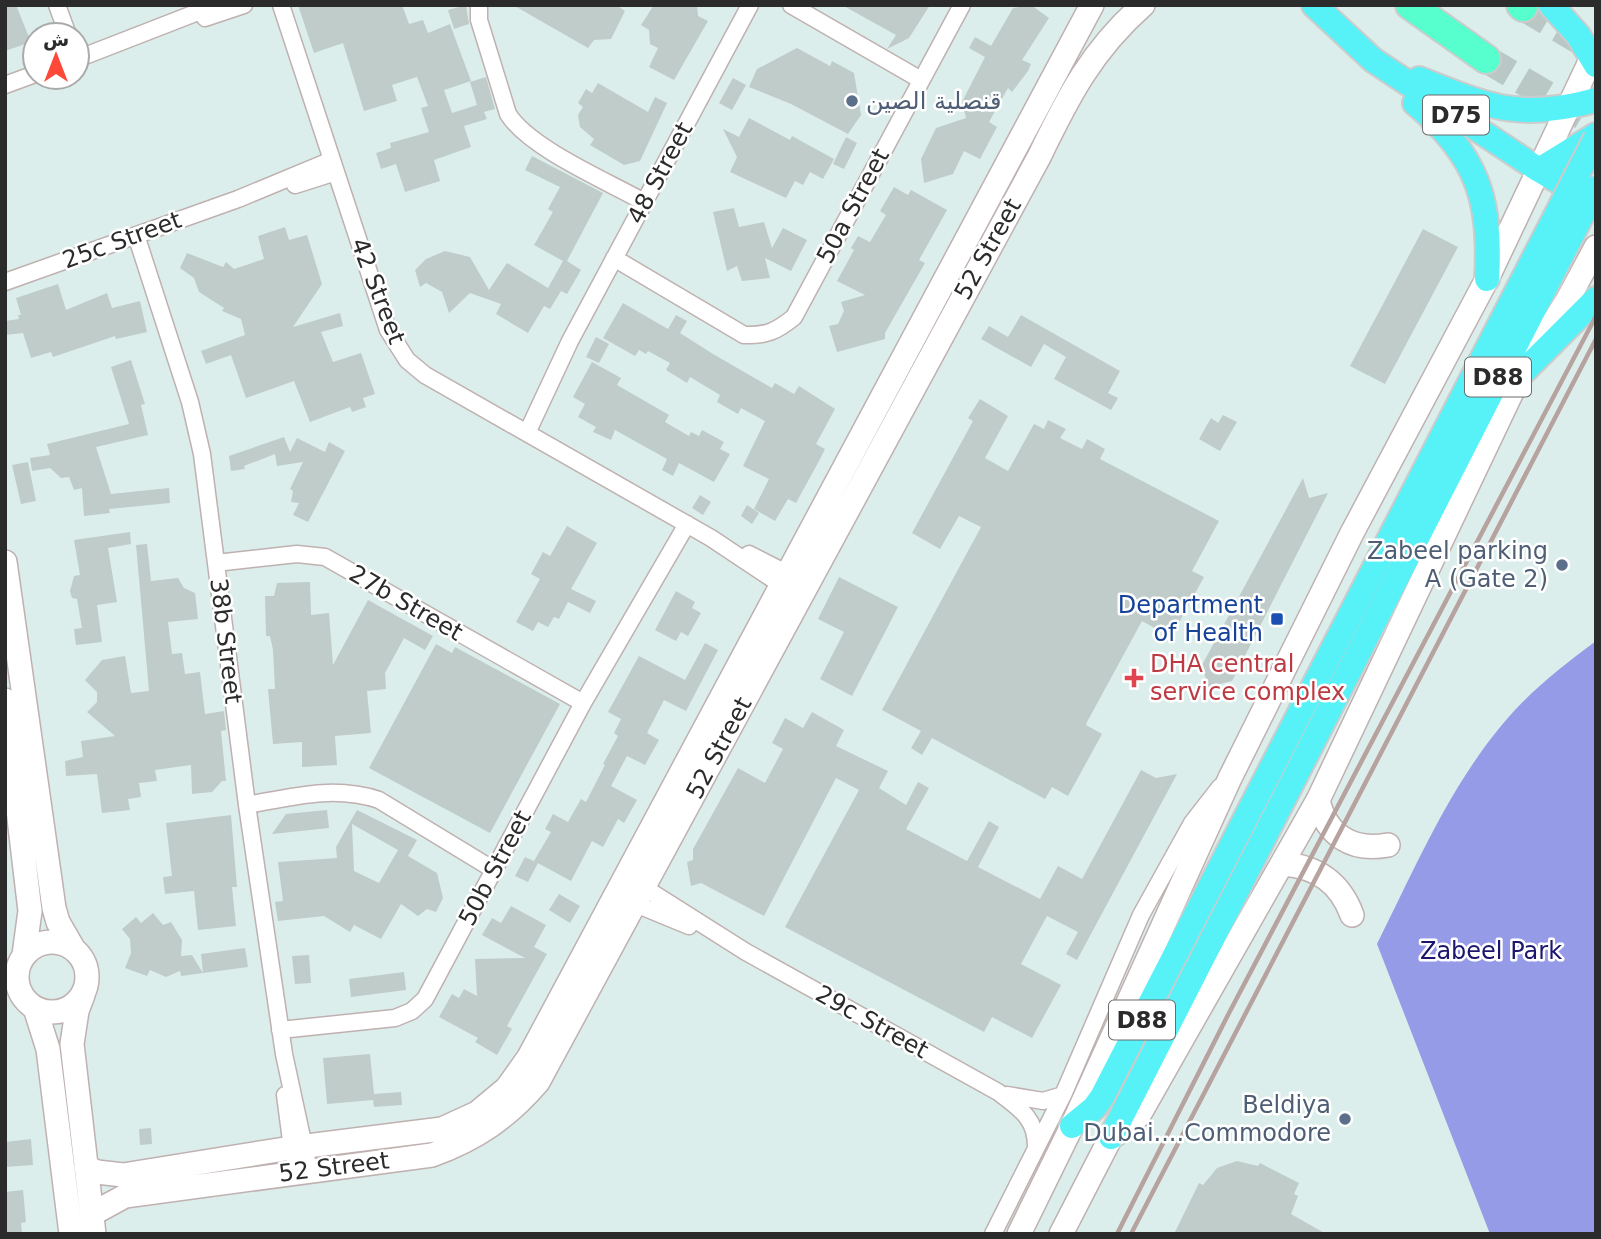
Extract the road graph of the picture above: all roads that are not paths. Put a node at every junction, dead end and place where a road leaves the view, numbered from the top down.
1 (216, 5) edge
2 (244, 5) edge
3 (281, 5) edge
4 (479, 5) edge
5 (750, 5) edge
6 (791, 5) edge
7 (962, 5) edge
8 (1092, 5) edge
9 (1143, 5) edge
10 (1314, 5) edge
11 (1410, 5) edge
12 (1551, 5) edge
13 (175, 23) junction
14 (91, 54) edge
15 (1594, 57) edge
16 (1486, 59) tunnel mouth
17 (1373, 60) junction
18 (921, 79) junction
19 (1596, 100) edge
20 (1566, 108) junction
21 (1596, 137) edge
22 (334, 166) junction
23 (1539, 170) junction
24 (1596, 188) edge
25 (644, 202) junction
26 (1596, 203) edge
27 (136, 235) junction
28 (1596, 247) edge
29 (614, 258) junction
30 (1487, 279) junction
31 (5, 282) edge
32 (1596, 299) edge
33 (1520, 375) junction
34 (523, 430) junction
35 (683, 522) junction
36 (5, 562) edge
37 (216, 563) junction
38 (794, 585) junction
39 (5, 700) edge
40 (583, 703) junction
41 (1230, 778) junction
42 (1318, 800) junction
43 (247, 805) junction
44 (1388, 845) dead end
45 (1283, 864) junction
46 (494, 870) junction
47 (630, 890) junction
48 (1352, 915) dead end
49 (73, 948) junction
50 (16, 962) edge
51 (83, 995) junction
52 (22, 1002) edge
53 (280, 1030) junction
54 (998, 1092) junction
55 (1063, 1096) junction
56 (1072, 1126) junction
57 (1111, 1137) junction
58 (1036, 1146) junction
59 (298, 1147) junction
60 (86, 1167) junction
61 (302, 1171) junction
62 (93, 1224) edge
63 (71, 1234) edge
64 (993, 1234) edge
65 (1019, 1234) edge
66 (1061, 1234) edge

1 - 13 street
2 - 13 street
3 - 22 street, 42 Street
4 - 25 street
5 - 25 street, 48 Street
6 - 18 street
7 - 18 street, 50a Street
8 - 38 street, 52 Street
9 - 38 street, 52 Street
10 - 17 main road, D75
11 - 16 highway
12 - 15 main road
13 - 14 street
15 - 20 street
17 - 20 main road
17 - 23 main road, D75
17 - 30 main road
18 - 29 street, 50a Street
19 - 20 main road
20 - 23 street
21 - 23 main road
21 - 56 main road, D88, bridge
22 - 27 street, 25c Street
22 - 34 street, 42 Street
23 - 26 main road, D75
23 - 30 street
24 - 57 main road, D88, bridge
25 - 29 street, 48 Street
27 - 31 street, 25c Street
27 - 37 street, 38b Street
28 - 33 street
29 - 34 street, 48 Street
30 - 41 street
32 - 33 main road
33 - 42 street
34 - 35 street, 42 Street
35 - 38 street, 42 Street
35 - 40 street, 50b Street
36 - 49 street
37 - 40 street, 27b Street
37 - 43 street, 38b Street
38 - 47 street, 52 Street
39 - 50 street
40 - 46 street, 50b Street
41 - 55 street
41 - 56 street
42 - 44 street
42 - 45 street
43 - 46 street
43 - 53 street, 38b Street
45 - 48 street
45 - 57 street
46 - 53 street, 50b Street
47 - 54 street, 29c Street
47 - 59 street, 52 Street
47 - 61 street, 52 Street
49 - 50 street
49 - 51 street
50 - 52 street
51 - 52 street
51 - 60 street
52 - 63 street
53 - 59 street, 38b Street
54 - 55 street, 29c Street
54 - 58 street, 29c Street
55 - 58 street
56 - 65 street, D88
57 - 66 street, D88
58 - 64 street
59 - 60 street, 52 Street
59 - 61 street, 38b Street
60 - 62 street
61 - 62 street, 52 Street

